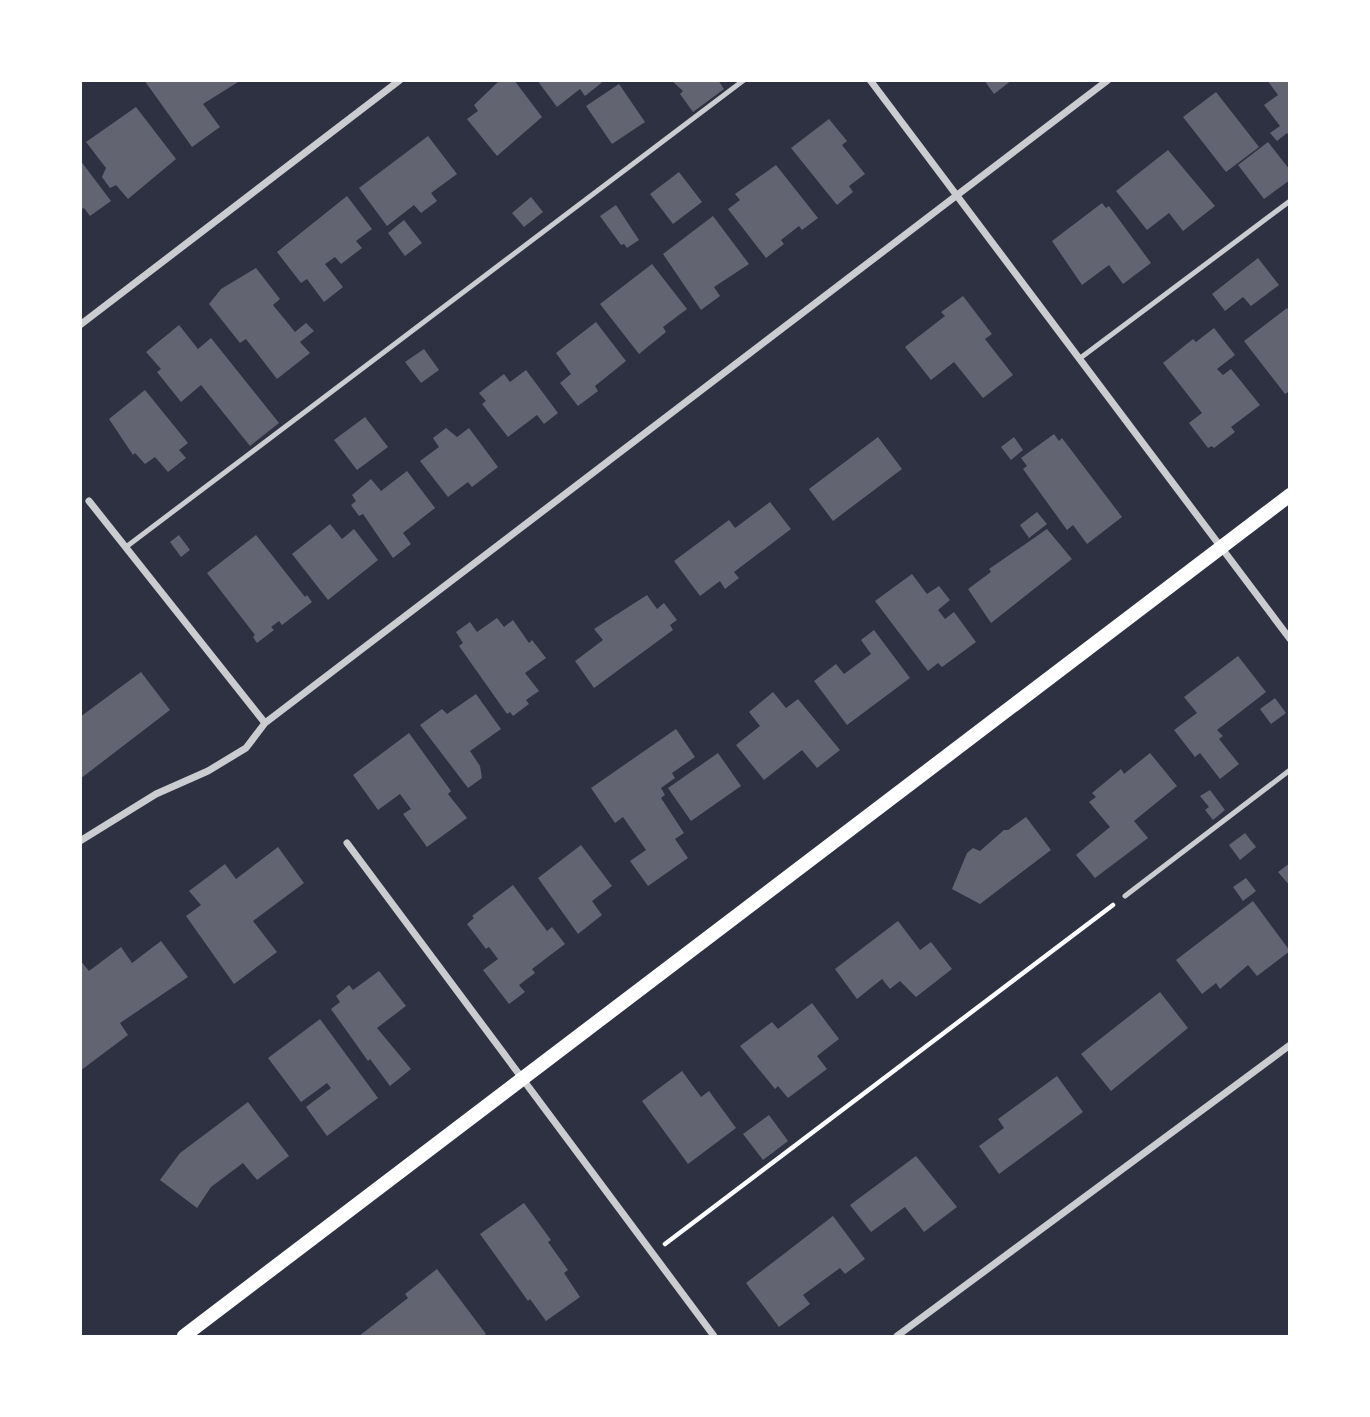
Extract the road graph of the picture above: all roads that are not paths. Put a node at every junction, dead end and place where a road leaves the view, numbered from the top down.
1 (400, 80) edge
2 (744, 80) edge
3 (870, 80) edge
4 (1108, 80) edge
5 (956, 195) junction
6 (1290, 201) edge
7 (80, 325) edge
8 (1079, 359) junction
9 (1290, 495) edge
10 (89, 501) dead end
11 (125, 547) junction
12 (1220, 547) junction
13 (1290, 639) edge
14 (265, 723) junction
15 (1290, 770) edge
16 (80, 841) edge
17 (347, 843) dead end
18 (1125, 896) road end
19 (1290, 1045) edge
20 (522, 1078) junction
21 (184, 1336) edge
22 (714, 1336) edge
23 (897, 1336) edge

1 - 7 street
2 - 11 lane
3 - 5 street
4 - 5 street
5 - 8 street
5 - 14 street
6 - 8 lane
8 - 12 street
9 - 12 main road
10 - 11 street
11 - 14 street
12 - 13 street
12 - 20 main road
14 - 16 street
15 - 18 lane
17 - 20 street
19 - 23 street
20 - 21 main road
20 - 22 street

